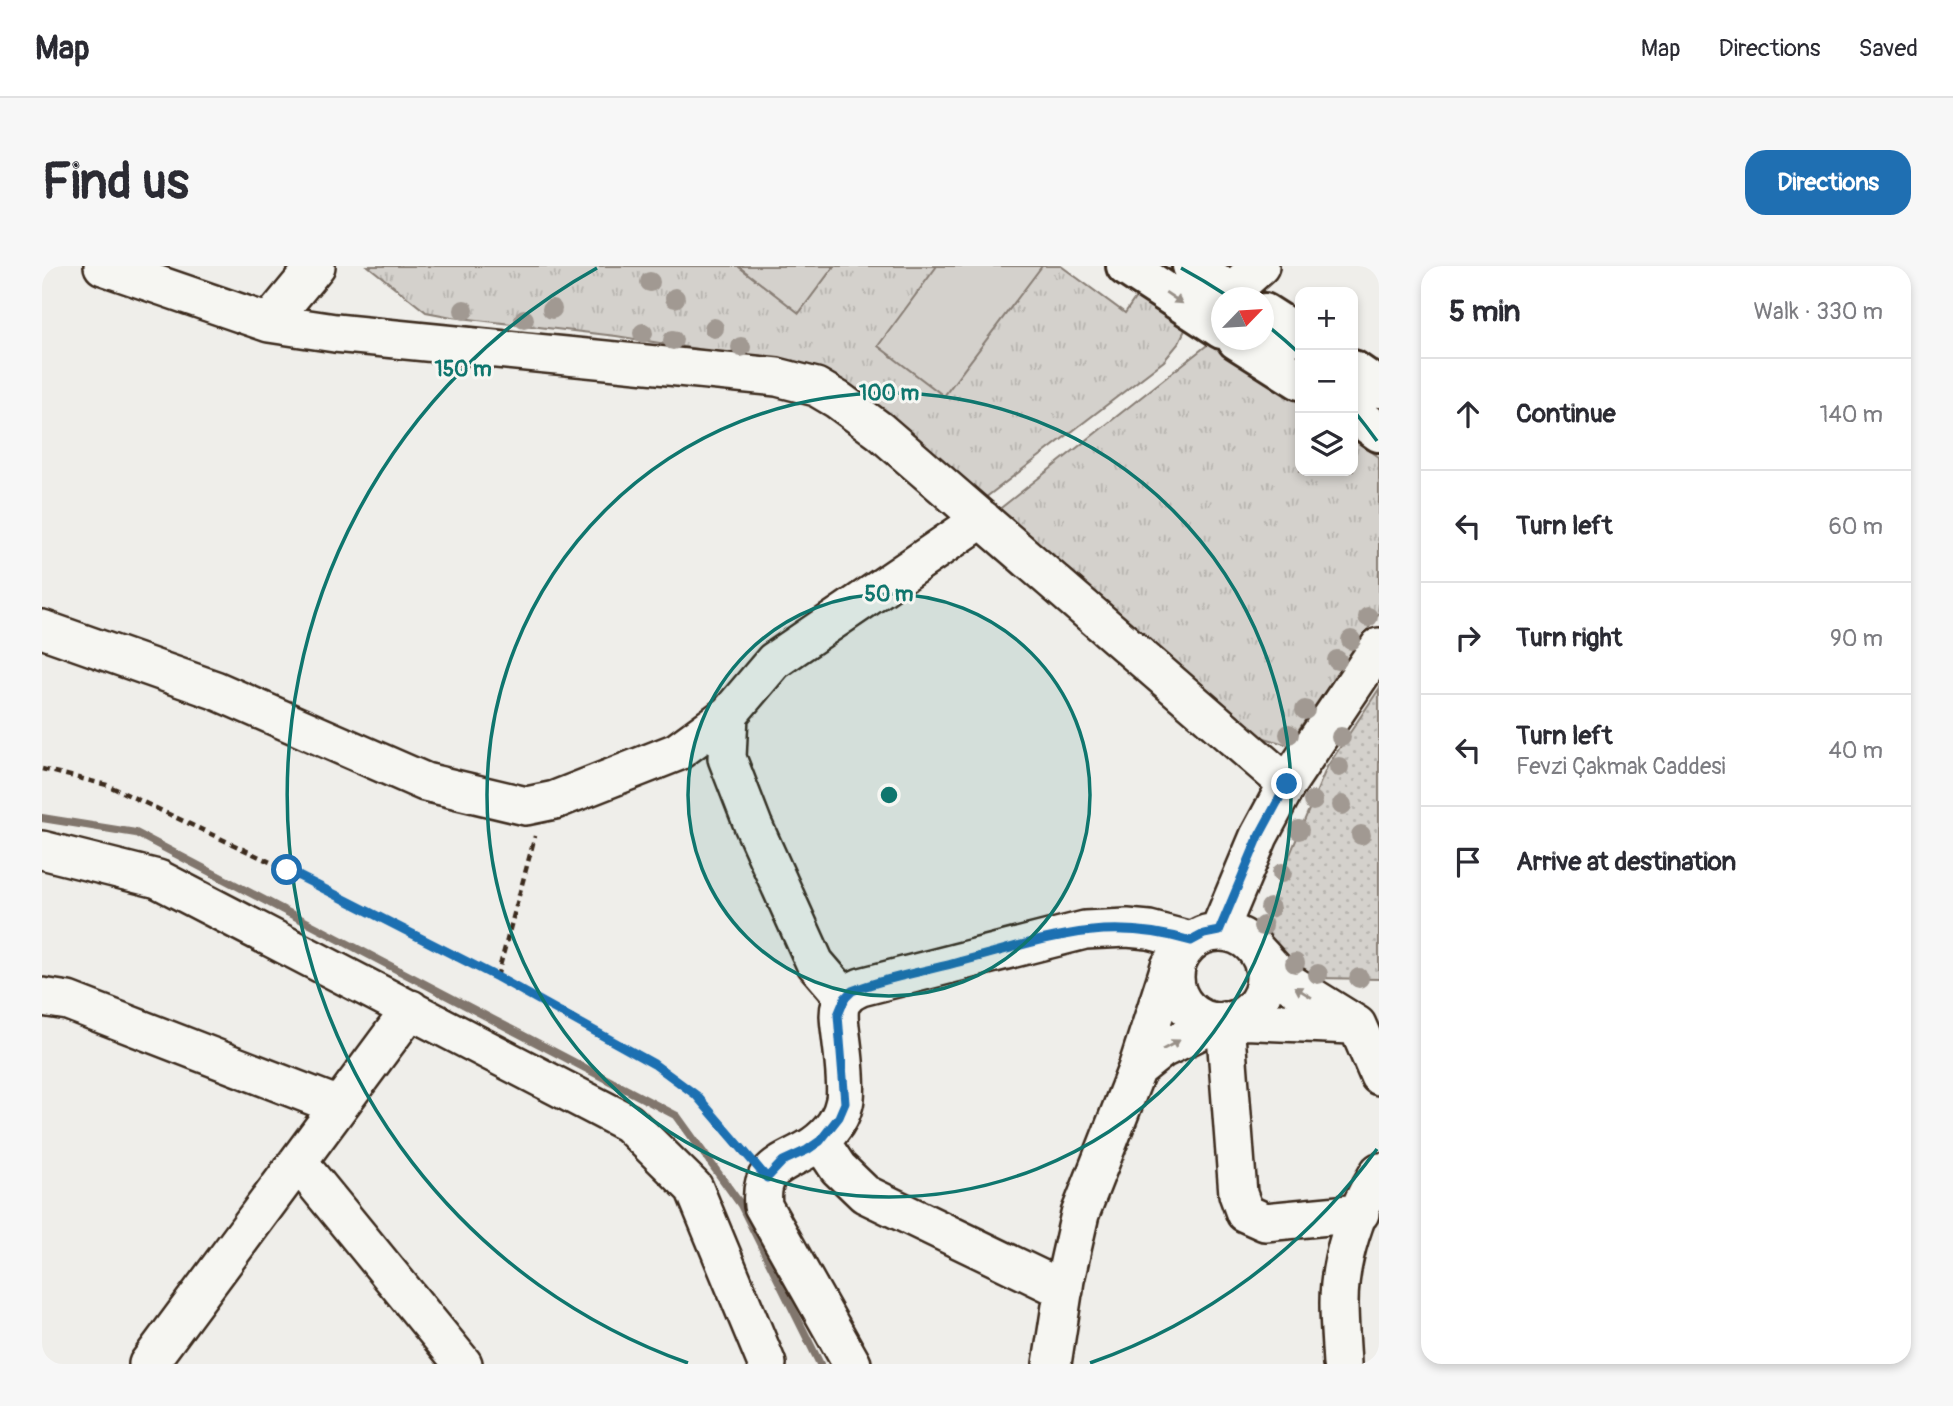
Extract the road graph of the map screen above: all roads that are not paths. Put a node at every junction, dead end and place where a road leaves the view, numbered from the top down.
1 (103, 266) edge
2 (316, 266) edge
3 (1126, 266) edge
4 (1192, 266) edge
5 (1260, 266) edge
6 (1223, 287) edge
7 (1242, 287) edge
8 (1274, 319) edge
9 (1211, 322) edge
10 (269, 323) junction
11 (1295, 333) edge
12 (1253, 350) edge
13 (1358, 373) edge
14 (1295, 377) edge
15 (1379, 388) edge
16 (1358, 417) edge
17 (1379, 432) edge
18 (982, 519) junction
19 (42, 629) edge
20 (1379, 647) edge
21 (729, 714) junction
22 (1287, 784) junction
23 (42, 850) edge
24 (1197, 942) junction
25 (1256, 950) junction
26 (42, 997) edge
27 (845, 998) junction
28 (411, 1009) junction
29 (1226, 1021) junction
30 (1368, 1026) edge
31 (1137, 1069) junction
32 (1379, 1076) edge
33 (339, 1106) junction
34 (820, 1141) junction
35 (298, 1162) junction
36 (1379, 1172) edge
37 (1360, 1213) junction
38 (1064, 1290) junction
39 (762, 1362) edge
40 (148, 1364) edge
41 (463, 1364) edge
42 (852, 1364) edge
43 (1052, 1364) edge
44 (1342, 1364) edge

1 - 10 street
2 - 10 street
3 -> 9 main road
4 - 6 main road
5 - 7 street
8 - 11 main road
10 - 18 street
12 - 14 main road
13 - 15 main road
16 - 17 main road
18 - 21 street
18 - 22 street
19 - 21 street
20 - 22 street
21 - 27 street
22 - 24 street
23 - 28 street
24 - 25 street
24 - 27 street
24 - 29 street
24 - 31 street
25 - 29 street
30 -> 25 street
26 - 33 street
27 - 34 street
28 - 33 street
28 - 39 street
29 - 30 street
31 -> 29 street
29 - 37 street
30 - 32 street
31 - 38 street
33 - 35 street
34 - 38 street
34 - 42 street
35 - 40 street
35 - 41 street
36 - 37 street
37 - 44 street
38 - 43 street

